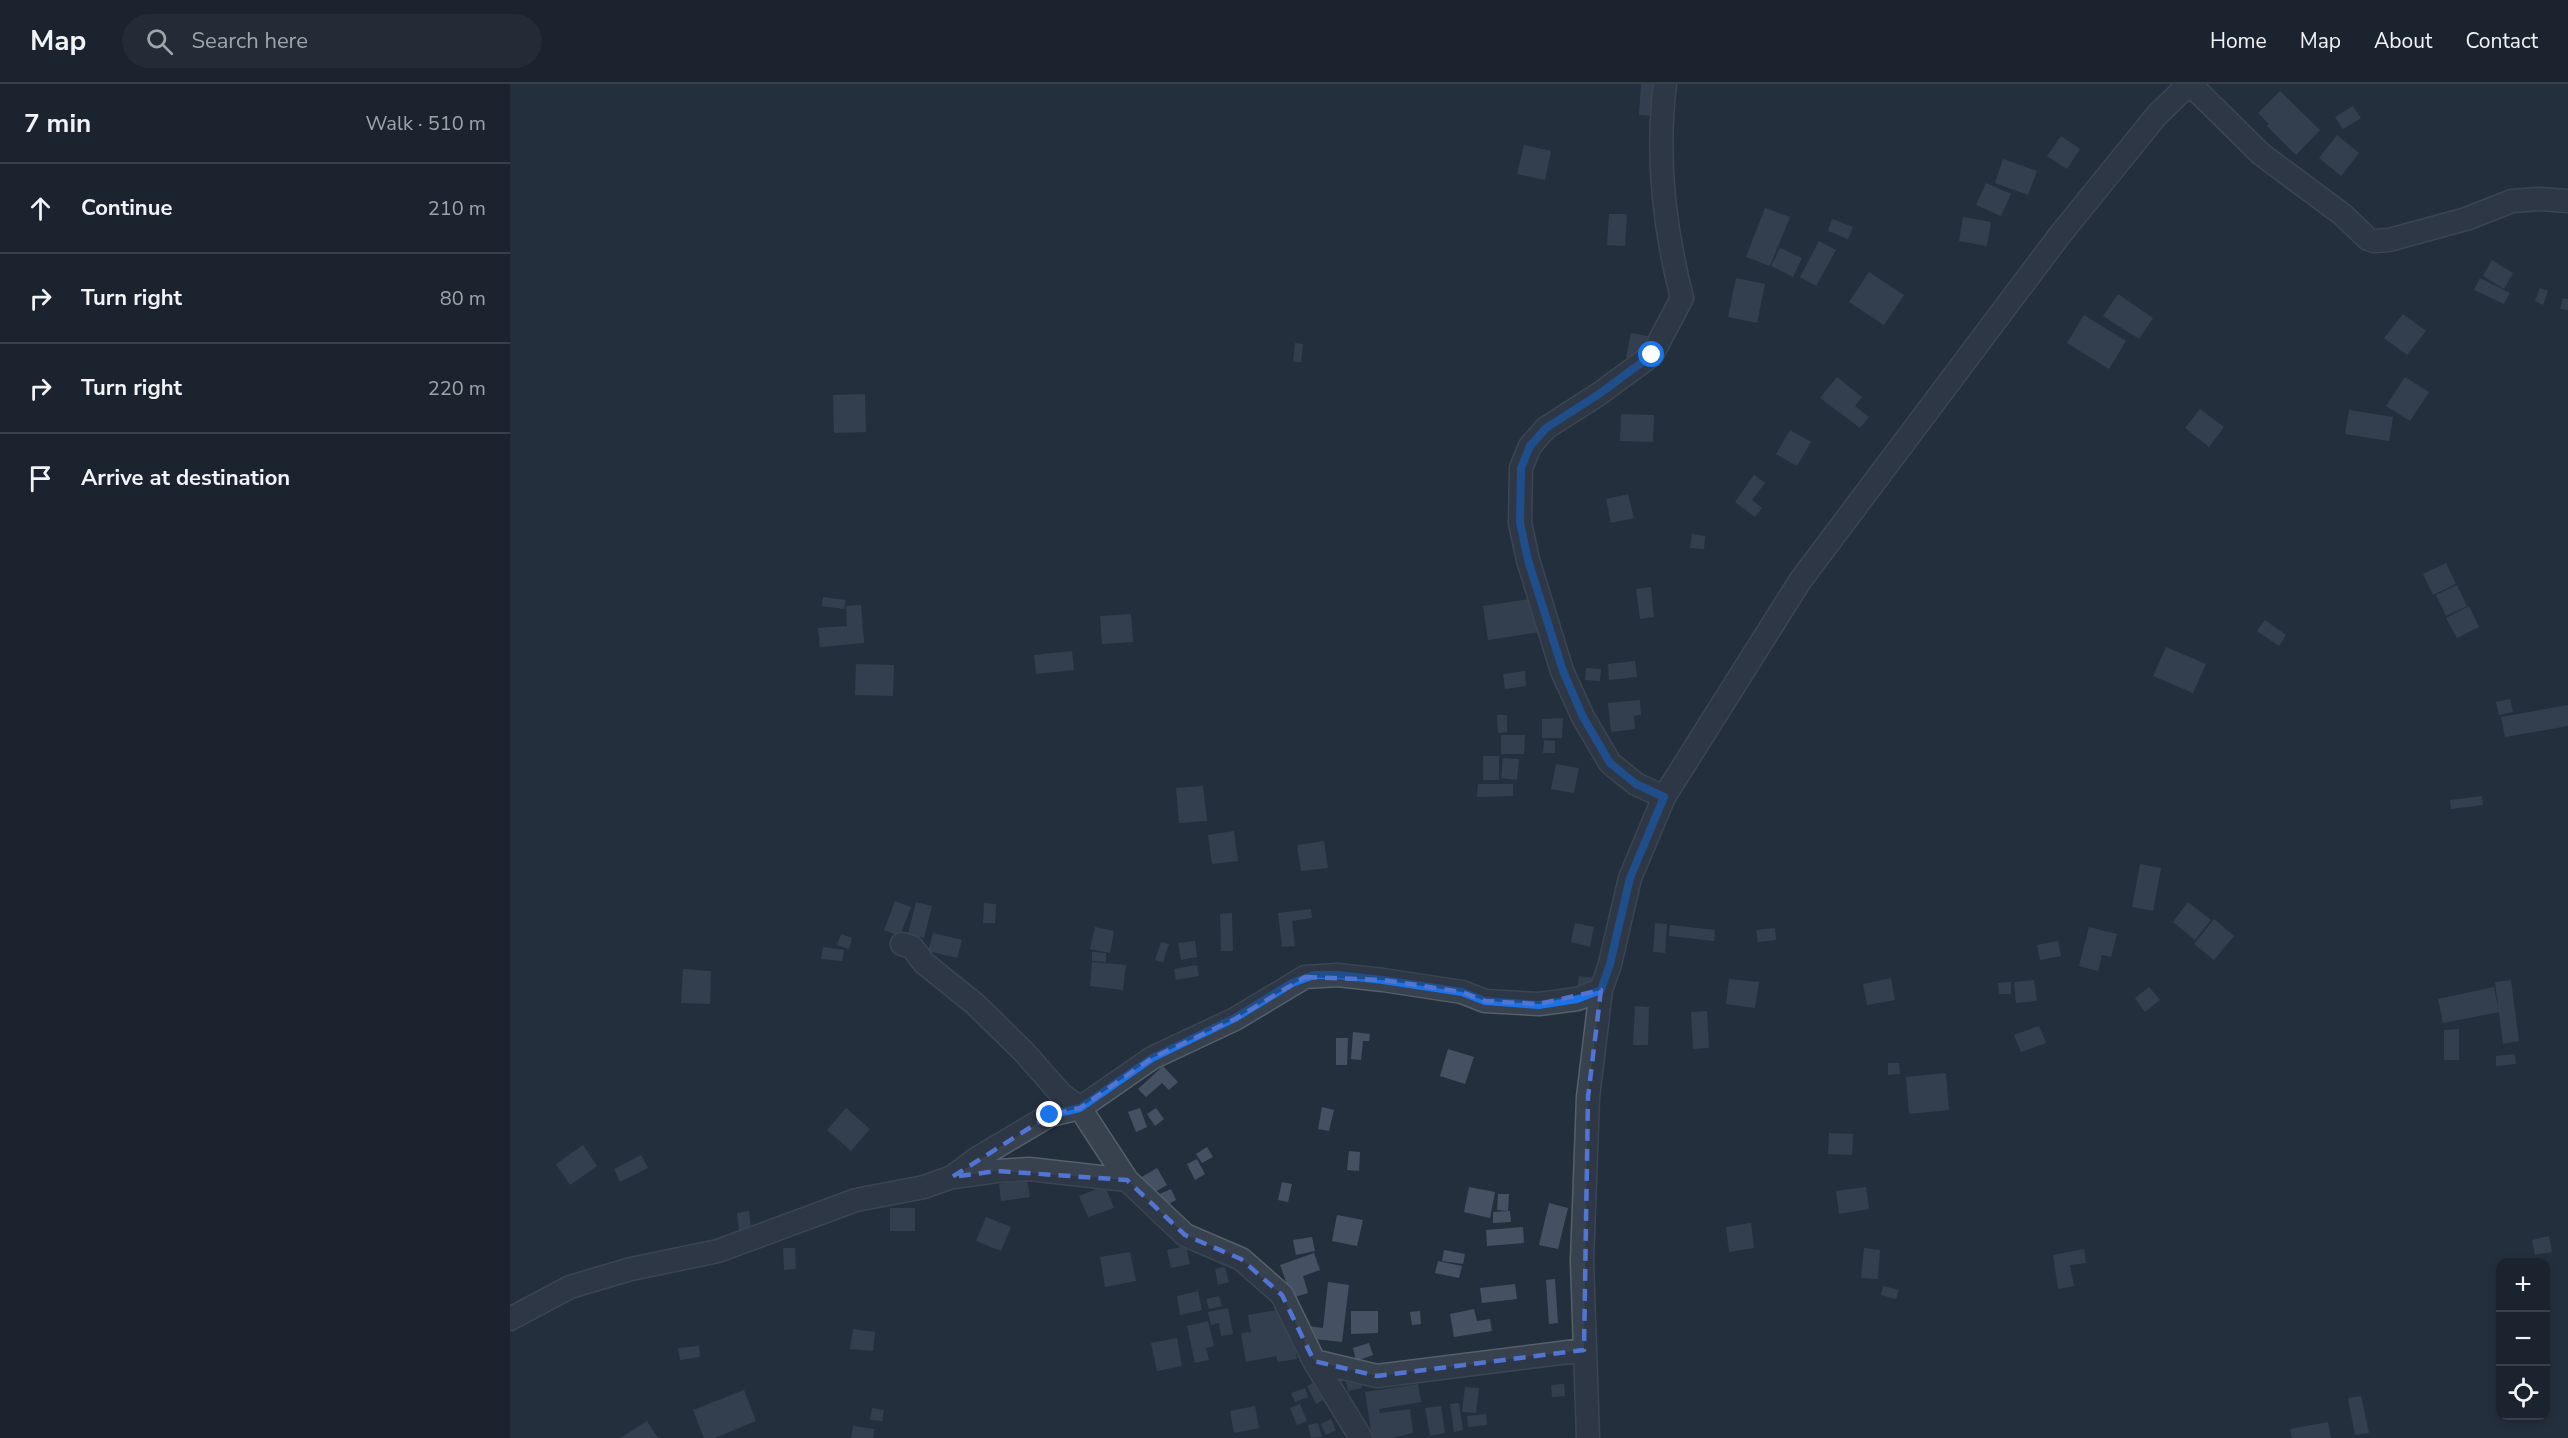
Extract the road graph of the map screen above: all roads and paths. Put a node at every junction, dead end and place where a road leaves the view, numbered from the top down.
1 (1665, 84) edge
2 (2189, 84) edge
3 (2568, 201) edge
4 (1664, 797) junction
5 (902, 944) dead end
6 (1601, 990) junction
7 (1080, 1108) junction
8 (952, 1178) junction
9 (1127, 1180) junction
10 (510, 1319) edge
11 (1584, 1350) junction
12 (1314, 1361) junction
13 (1361, 1438) edge
14 (1588, 1438) edge

1 - 4 street
2 - 3 street
2 - 4 street
4 - 6 street
5 - 7 street
6 - 7 street
6 - 11 street
7 - 8 street
7 - 9 street
8 - 9 street
8 - 10 street
9 - 12 street
11 - 12 street
11 - 14 street
12 - 13 street

